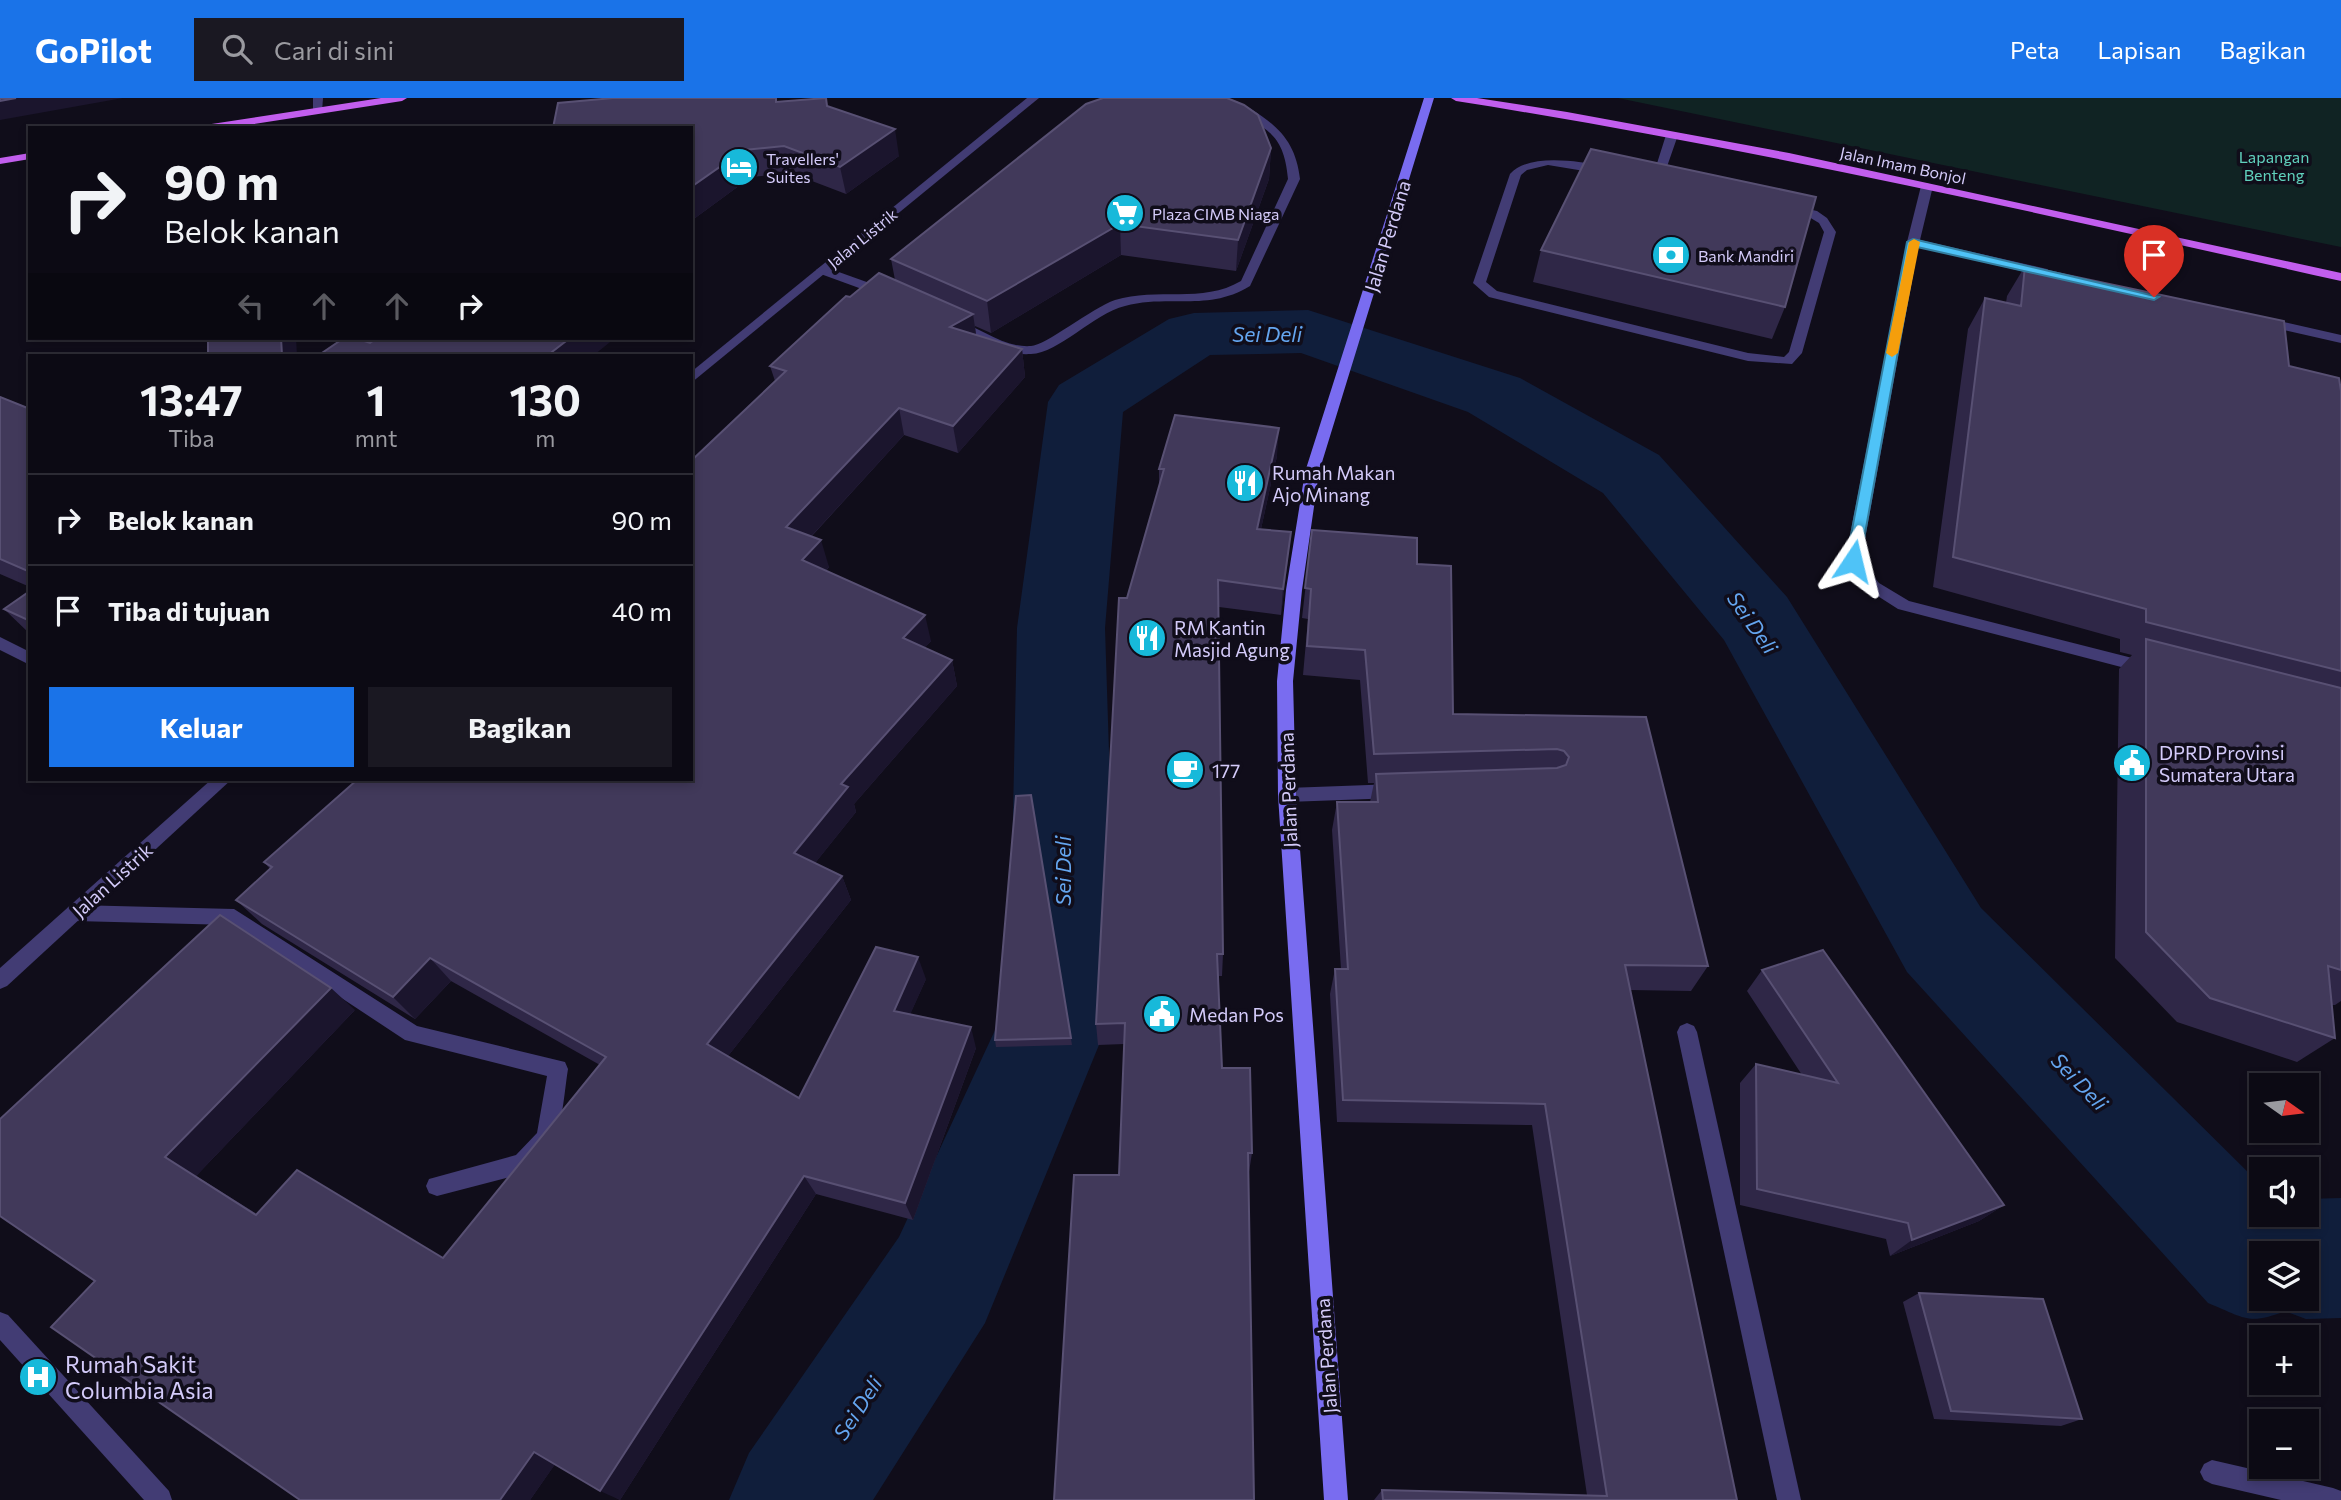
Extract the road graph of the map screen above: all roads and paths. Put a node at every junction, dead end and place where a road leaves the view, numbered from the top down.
1 (402, 98) edge
2 (1034, 98) edge
3 (1225, 98) edge
4 (1429, 98) edge
5 (1456, 98) edge
6 (318, 104) edge
7 (214, 126) edge
8 (1672, 135) junction
9 (28, 156) edge
10 (0, 161) edge
11 (1657, 180) junction
12 (1927, 186) junction
13 (1913, 242) junction
14 (822, 270) junction
15 (2060, 275) edge
16 (2341, 277) edge
17 (900, 300) edge
18 (938, 317) edge
19 (2247, 318) edge
20 (2341, 339) edge
21 (693, 377) edge
22 (0, 643) edge
23 (28, 658) edge
24 (2169, 673) edge
25 (221, 781) edge
26 (1410, 791) edge
27 (1287, 795) junction
28 (75, 913) junction
29 (0, 980) edge
30 (1686, 1032) dead end
31 (437, 1186) dead end
32 (0, 1323) edge
33 (2212, 1472) dead end
34 (160, 1500) edge
35 (1336, 1500) edge
36 (1789, 1500) edge
37 (2333, 1500) edge

1 - 6 main road
2 - 14 street, Jalan Listrik
3 - 18 street
4 - 27 main road, Jalan Perdana
5 - 8 main road, Jalan Imam Bonjol
6 - 7 main road
8 - 11 street
8 - 12 main road, Jalan Imam Bonjol
9 - 10 main road
11 - 11 street
12 - 13 street
12 - 16 main road, Jalan Imam Bonjol
13 - 15 street
13 - 24 street
14 - 17 street
14 - 21 street, Jalan Listrik
19 - 20 street
22 - 23 street
25 - 28 street, Jalan Listrik
26 - 27 street
27 - 35 main road, Jalan Perdana
28 - 29 street, Jalan Listrik
28 - 31 street
30 - 36 street
32 - 34 street
33 - 37 street

